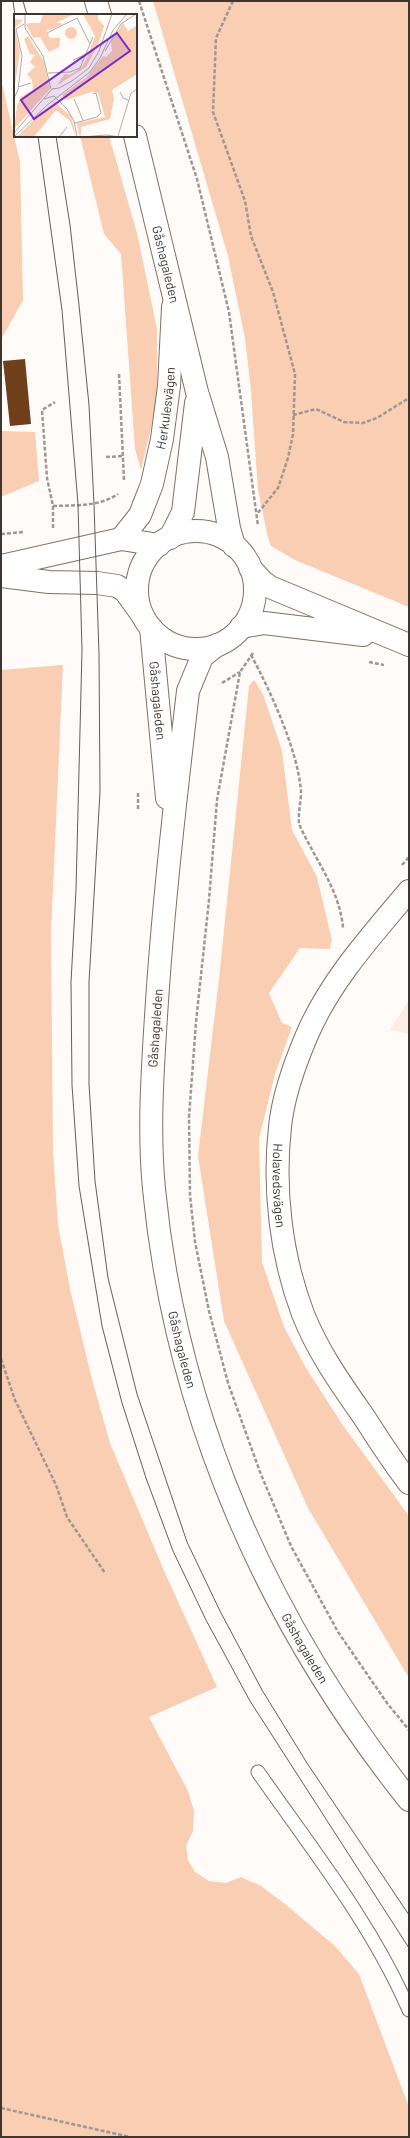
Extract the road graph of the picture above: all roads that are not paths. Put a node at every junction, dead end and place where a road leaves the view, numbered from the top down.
1 (96, 1) edge
2 (100, 14) edge
3 (135, 137) edge
4 (168, 268) junction
5 (197, 392) junction
6 (121, 539) junction
7 (164, 541) junction
8 (234, 546) junction
9 (1, 566) edge
10 (250, 568) junction
11 (1, 576) edge
12 (147, 622) junction
13 (241, 627) junction
14 (388, 637) junction
15 (217, 645) junction
16 (409, 645) edge
17 (171, 845) junction
18 (409, 891) edge
19 (407, 1474) edge
20 (258, 1772) dead end
21 (409, 1800) edge
22 (409, 2010) edge

1 - 2 main road
3 - 4 main road, Gåshagaleden
4 - 5 main road, Gåshagaleden
4 - 6 main road, Herkulesvägen
5 - 7 main road, Gåshagaleden
5 - 8 main road, Gåshagaleden
6 - 7 main road
6 - 9 main road
7 - 8 main road, Gåshagaleden
7 - 12 main road, Gåshagaleden
8 - 10 main road, Gåshagaleden
10 - 13 main road, Gåshagaleden
10 - 14 main road
11 - 12 main road
12 - 15 main road, Gåshagaleden
12 - 17 main road, Gåshagaleden
13 - 14 main road
13 - 15 main road, Gåshagaleden
14 - 16 main road
15 - 17 main road, Gåshagaleden
17 - 21 main road, Gåshagaleden
18 - 19 main road, Holavedsvägen
20 - 22 lane

